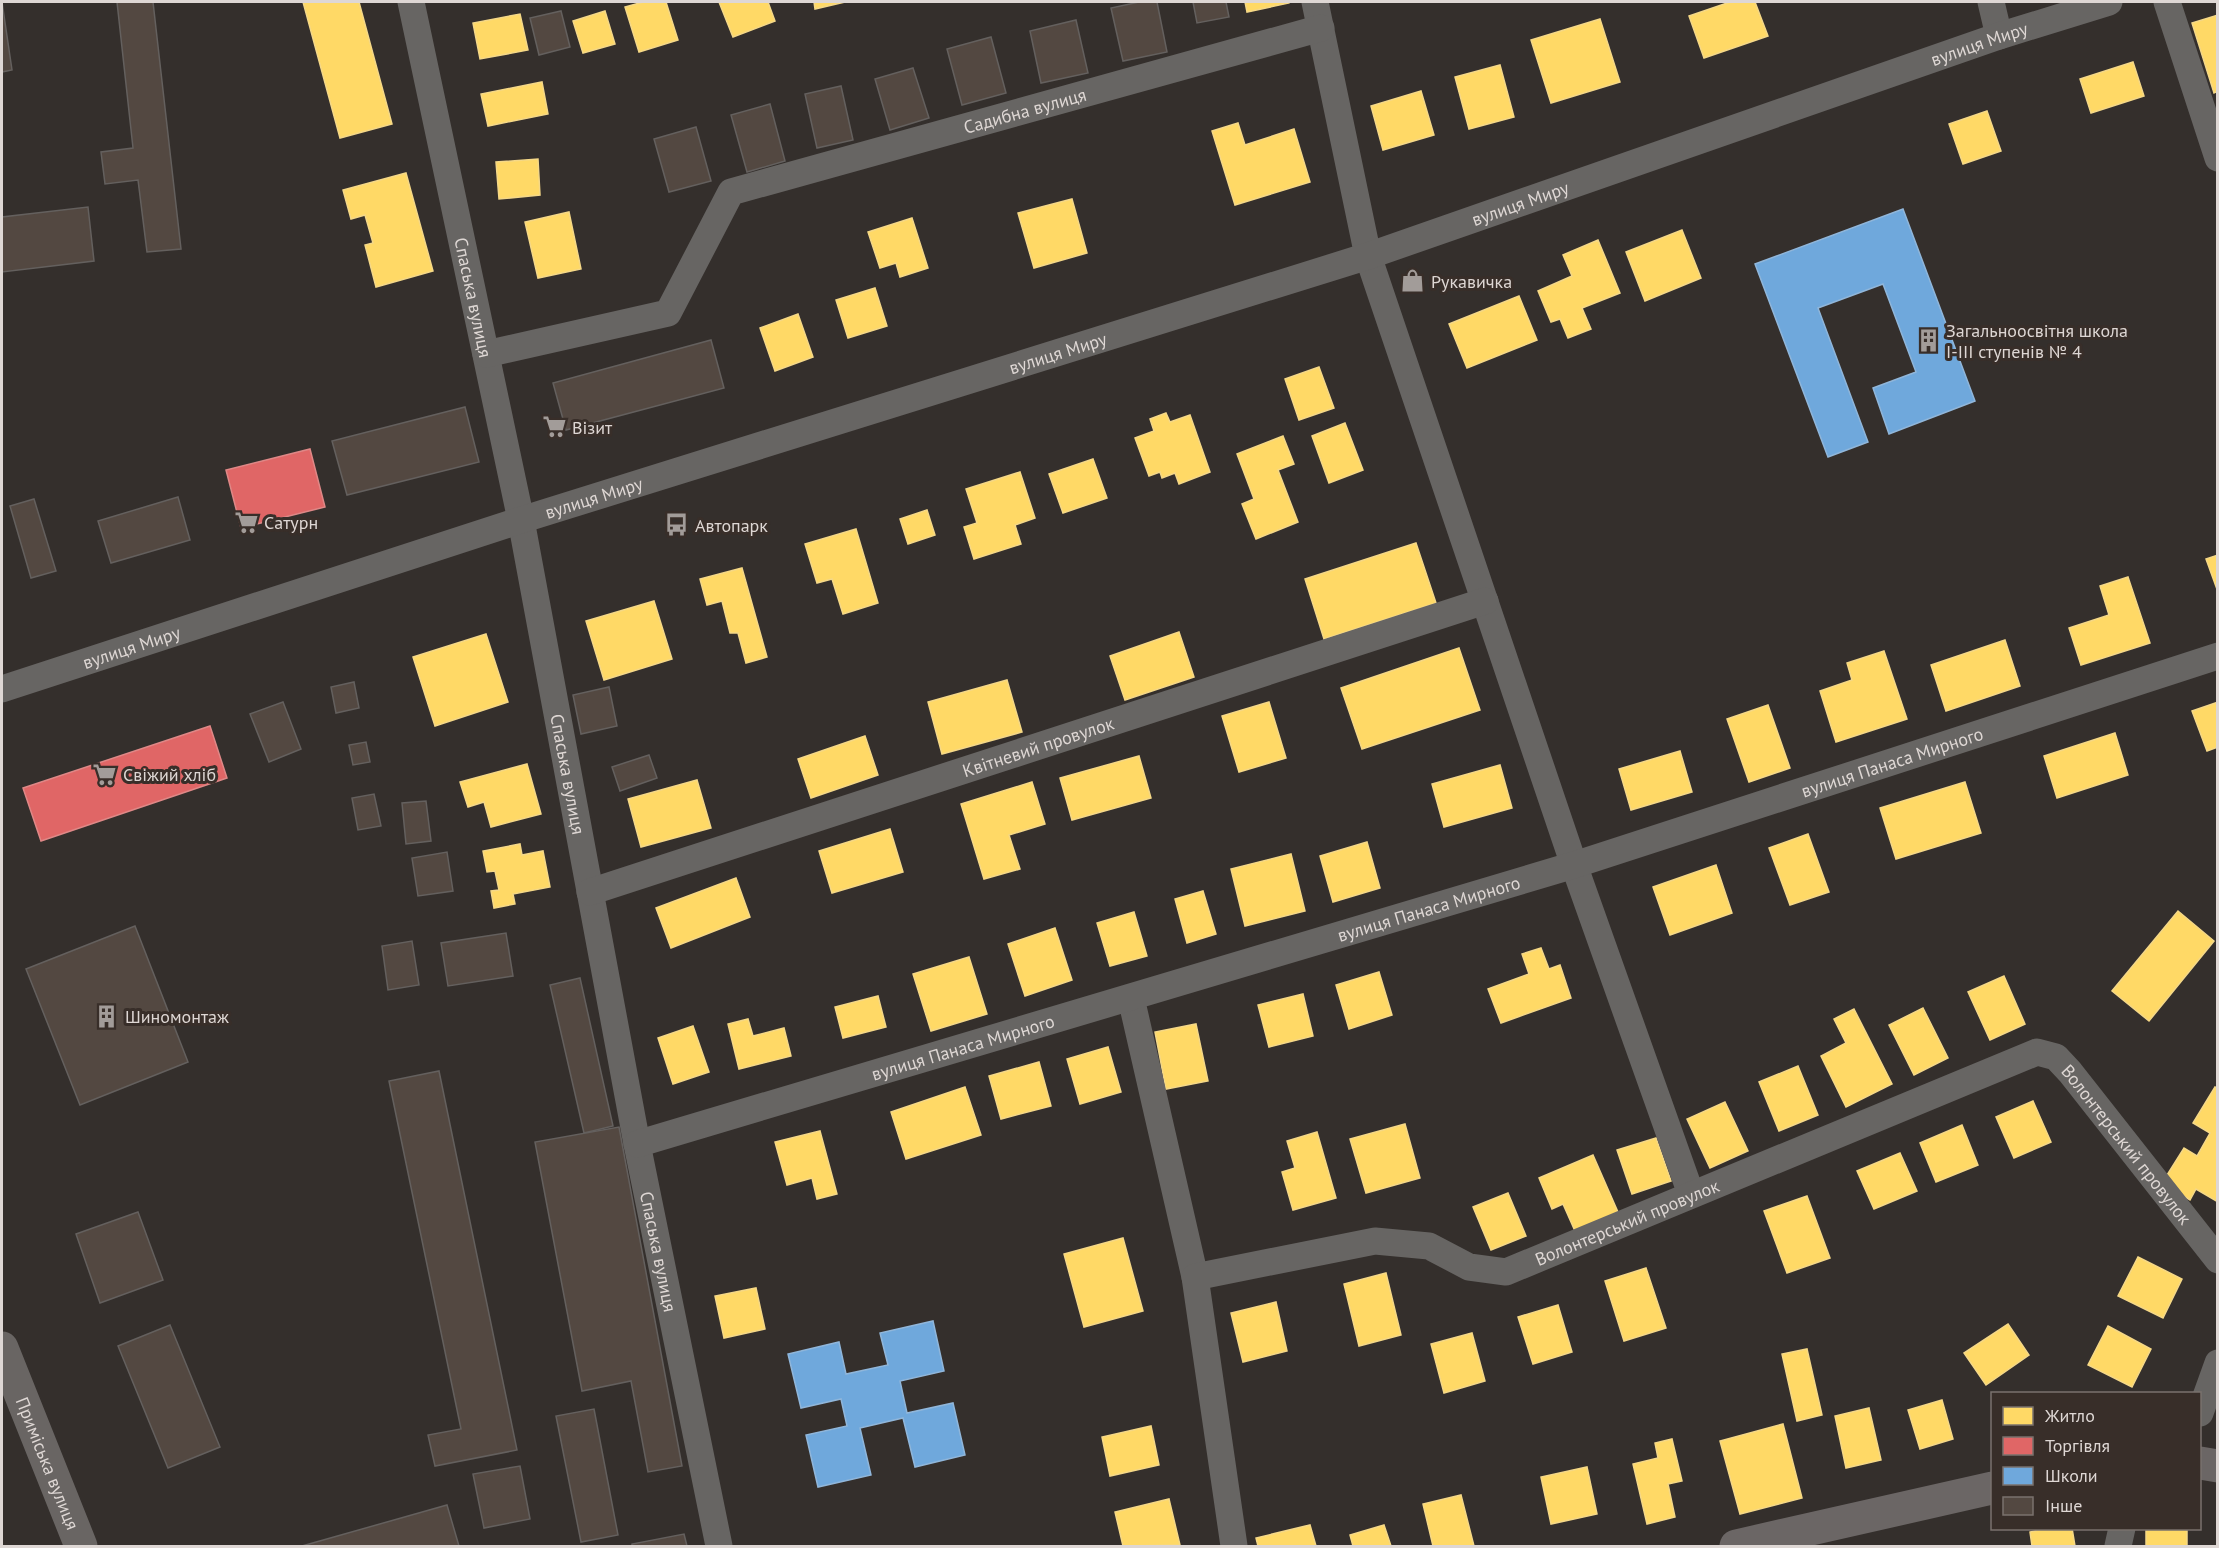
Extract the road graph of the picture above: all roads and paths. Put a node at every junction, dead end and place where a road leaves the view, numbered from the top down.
1 (411, 2) edge
2 (1315, 2) edge
3 (1991, 2) edge
4 (2109, 2) edge
5 (2167, 2) edge
6 (1320, 28) junction
7 (1999, 36) junction
8 (2217, 158) edge
9 (1368, 256) junction
10 (486, 354) junction
11 (521, 520) junction
12 (1485, 601) junction
13 (2217, 656) edge
14 (2, 689) edge
15 (1574, 865) junction
16 (590, 892) junction
17 (1131, 998) junction
18 (637, 1144) junction
19 (1691, 1194) junction
20 (2217, 1260) edge
21 (1195, 1277) junction
22 (2, 1348) edge
23 (2217, 1363) edge
24 (2201, 1407) edge
25 (2201, 1463) edge
26 (2217, 1466) edge
27 (1991, 1488) edge
28 (2122, 1530) edge
29 (81, 1546) edge
30 (719, 1546) edge
31 (1234, 1546) edge
32 (1736, 1546) edge
33 (2118, 1546) edge

1 - 10 street, Спаська вулиця
2 - 6 street
3 - 7 street
4 - 7 street, вулиця Миру
5 - 8 street
6 - 9 street
6 - 10 street, Садибна вулиця
7 - 9 street, вулиця Миру
9 - 11 street, вулиця Миру
9 - 12 street
10 - 11 street, Спаська вулиця
11 - 14 street, вулиця Миру
11 - 16 street, Спаська вулиця
12 - 15 street
12 - 16 street, Квітневий провулок
13 - 15 street, вулиця Панаса Мирного
15 - 17 street, вулиця Панаса Мирного
15 - 19 street
16 - 18 street, Спаська вулиця
17 - 18 street, вулиця Панаса Мирного
17 - 21 street
18 - 30 street, Спаська вулиця
19 - 20 street, Волонтерський провулок
19 - 21 street, Волонтерський провулок
21 - 31 street
22 - 29 main road, Приміська вулиця
23 - 24 street
25 - 26 main road
27 - 32 main road
28 - 33 street

